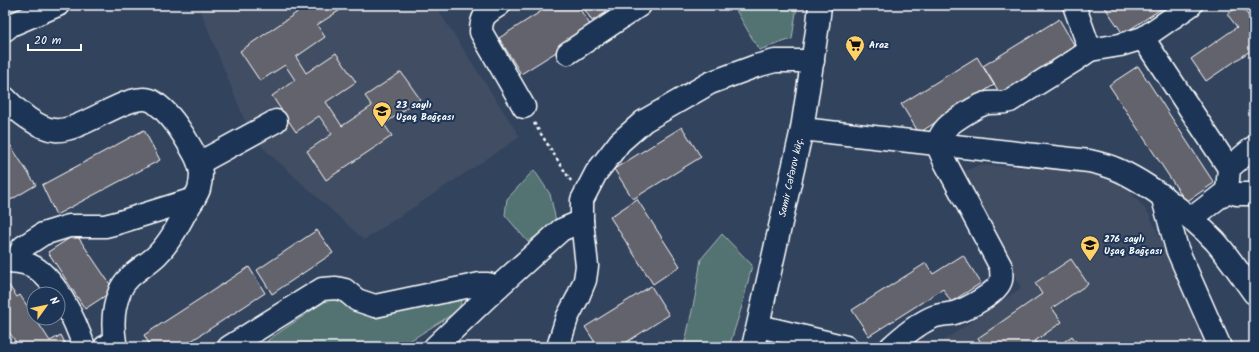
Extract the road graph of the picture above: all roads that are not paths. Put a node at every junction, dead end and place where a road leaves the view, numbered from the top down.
1 (58, 5) edge
2 (499, 5) edge
3 (640, 5) edge
4 (820, 5) edge
5 (1074, 5) edge
6 (1191, 5) edge
7 (5, 30) edge
8 (1143, 38) junction
9 (1090, 50) junction
10 (568, 53) dead end
11 (813, 61) junction
12 (5, 98) edge
13 (524, 106) road end
14 (276, 121) dead end
15 (802, 129) junction
16 (937, 144) junction
17 (1254, 148) edge
18 (199, 163) junction
19 (1229, 168) junction
20 (1227, 191) junction
21 (1254, 194) edge
22 (1162, 196) junction
23 (194, 199) junction
24 (582, 210) junction
25 (1191, 219) junction
26 (11, 261) edge
27 (498, 287) junction
28 (1254, 293) edge
29 (759, 326) junction
30 (113, 345) edge
31 (84, 347) edge
32 (229, 347) edge
33 (435, 347) edge
34 (558, 347) edge
35 (753, 347) edge
36 (846, 347) edge
37 (890, 347) edge
38 (1220, 347) edge

1 - 7 street
2 - 13 street
3 - 10 street
4 - 11 street, Samir Cəfərov küç.
5 - 9 street
6 - 8 street
8 - 9 street
8 - 19 street
9 - 16 street
11 - 15 street, Samir Cəfərov küç.
11 - 24 street
12 - 18 street
14 - 18 street
15 - 16 street
15 - 29 street, Samir Cəfərov küç.
16 - 22 street
16 - 37 street
17 - 19 street
18 - 23 street
19 - 20 street
20 - 21 street
20 - 25 street
22 - 25 street
22 - 38 street
23 - 26 street
23 - 30 street
24 - 27 street
24 - 34 street
25 - 28 street
26 - 31 street
27 - 32 street
27 - 33 street
29 - 35 street, Samir Cəfərov küç.
29 - 36 street

